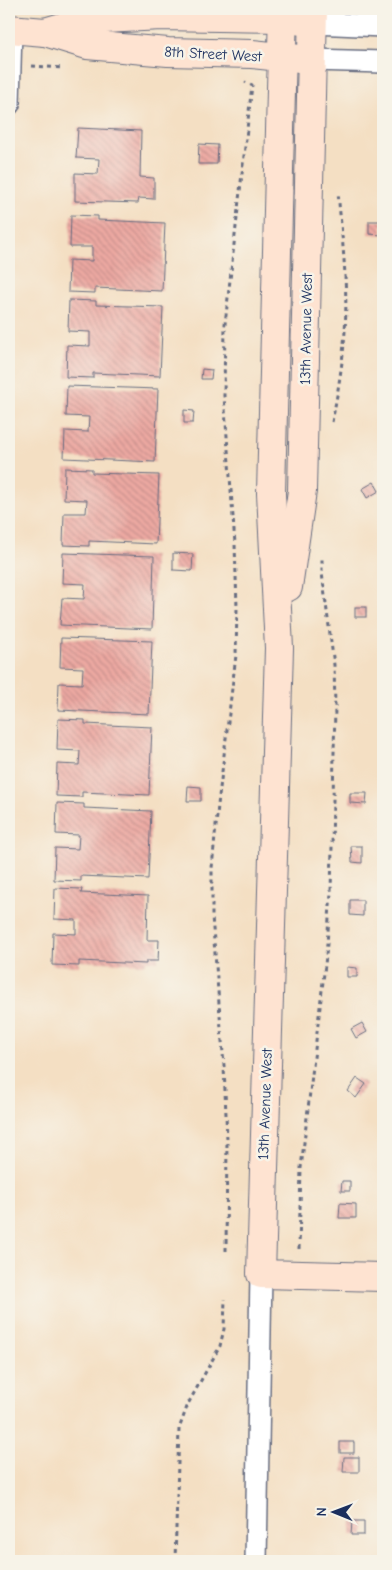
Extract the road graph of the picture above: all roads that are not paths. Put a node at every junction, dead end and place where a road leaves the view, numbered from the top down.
1 (283, 14) edge
2 (313, 16) edge
3 (383, 26) edge
4 (10, 29) edge
5 (45, 32) junction
6 (280, 58) junction
7 (312, 60) junction
8 (383, 62) edge
9 (9, 104) edge
10 (279, 648) junction
11 (261, 1274) junction
12 (383, 1277) edge
13 (256, 1561) edge

1 - 2 street, 8th Street West
1 - 5 street, 8th Street West
1 - 6 street, 13th Avenue West
2 - 3 street, 8th Street West
2 - 7 street, 13th Avenue West
4 - 5 street, 8th Street West
4 - 9 street
5 - 6 street, 8th Street West
6 - 7 street, 8th Street West
6 - 10 street, 13th Avenue West
7 - 8 street, 8th Street West
7 - 10 street, 13th Avenue West
10 - 11 street, 13th Avenue West
11 - 12 street
11 - 13 street, 13th Avenue West

